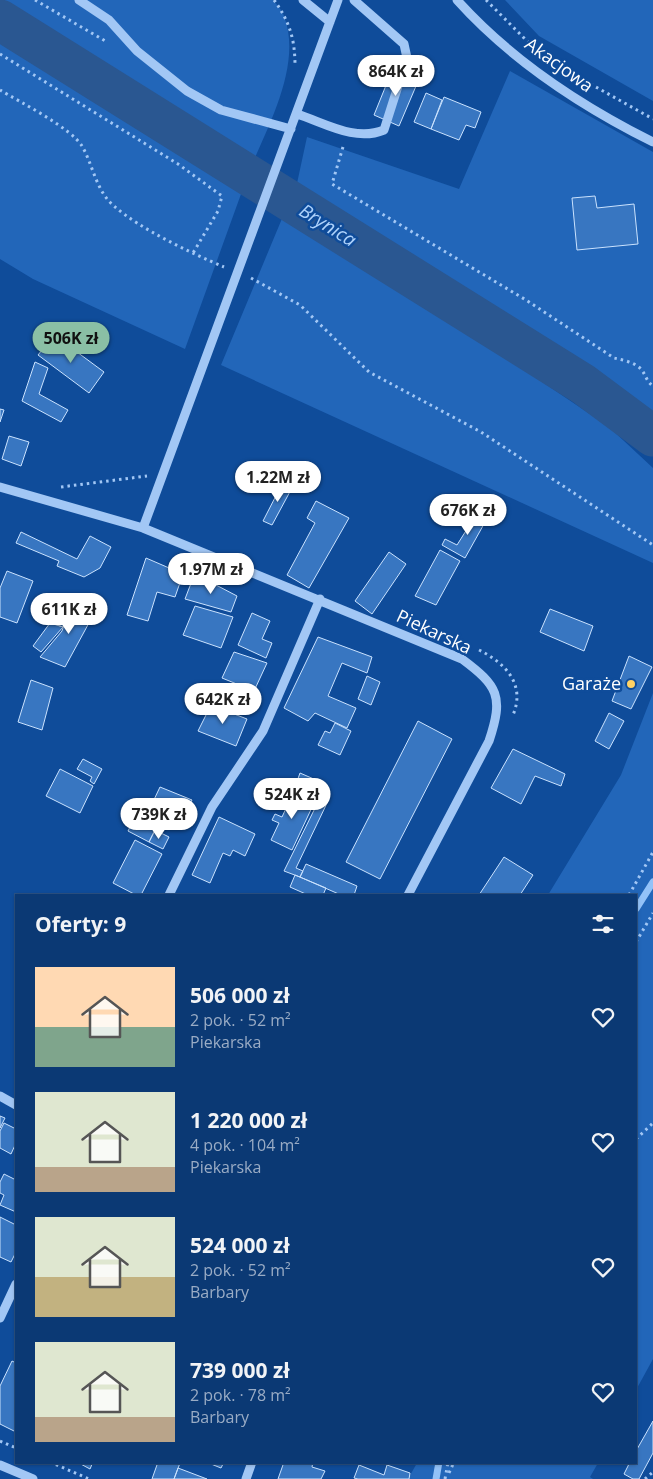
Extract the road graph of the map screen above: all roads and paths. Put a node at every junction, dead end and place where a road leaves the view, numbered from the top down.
1 (36, 0) edge
2 (80, 0) edge
3 (274, 0) edge
4 (303, 0) edge
5 (338, 0) edge
6 (354, 0) edge
7 (457, 0) edge
8 (486, 0) edge
9 (330, 22) junction
10 (532, 46) dead end
11 (137, 51) junction
12 (0, 54) edge
13 (561, 67) dead end
14 (295, 70) dead end
15 (0, 90) edge
16 (297, 114) junction
17 (653, 119) edge
18 (348, 132) junction
19 (290, 133) junction
20 (653, 142) edge
21 (192, 253) junction
22 (225, 266) junction
23 (222, 272) dead end
24 (237, 276) junction
25 (653, 386) edge
26 (151, 475) dead end
27 (0, 487) edge
28 (45, 499) junction
29 (144, 528) junction
30 (653, 544) edge
31 (320, 599) junction
32 (473, 648) dead end
33 (512, 717) dead end
34 (653, 852) edge
35 (169, 894) edge
36 (409, 894) edge
37 (630, 894) edge
38 (653, 913) edge
39 (637, 940) edge
40 (0, 1096) edge
41 (15, 1104) edge
42 (653, 1122) edge
43 (637, 1138) edge
44 (15, 1286) edge
45 (0, 1318) edge
46 (0, 1441) edge
47 (15, 1448) edge
48 (55, 1464) edge
49 (251, 1464) edge
50 (448, 1464) edge
51 (453, 1464) edge
52 (0, 1465) edge
53 (653, 1472) edge
54 (446, 1478) edge
55 (33, 1479) edge
56 (89, 1479) edge
57 (246, 1479) edge
58 (645, 1479) edge

1 - 11 path
2 - 11 street
3 - 14 path
4 - 9 street
5 - 9 street
6 - 18 street
7 - 20 street, Akacjowa
8 - 10 path
9 - 16 street
11 - 19 street
12 - 21 path
13 - 17 path
15 - 21 path
16 - 18 street
16 - 19 street
18 - 25 path
19 - 24 street
21 - 22 path
22 - 23 path
22 - 24 path
24 - 29 street
24 - 30 path
26 - 28 path
27 - 28 street, Piekarska
28 - 29 street, Piekarska
29 - 31 street, Piekarska
31 - 35 street
31 - 36 street, Piekarska
32 - 33 path
34 - 37 path
38 - 39 path
40 - 41 street
42 - 43 path
44 - 45 street
46 - 47 path
48 - 56 path
49 - 57 street
50 - 54 path
51 - 54 path
52 - 55 street
53 - 58 path

